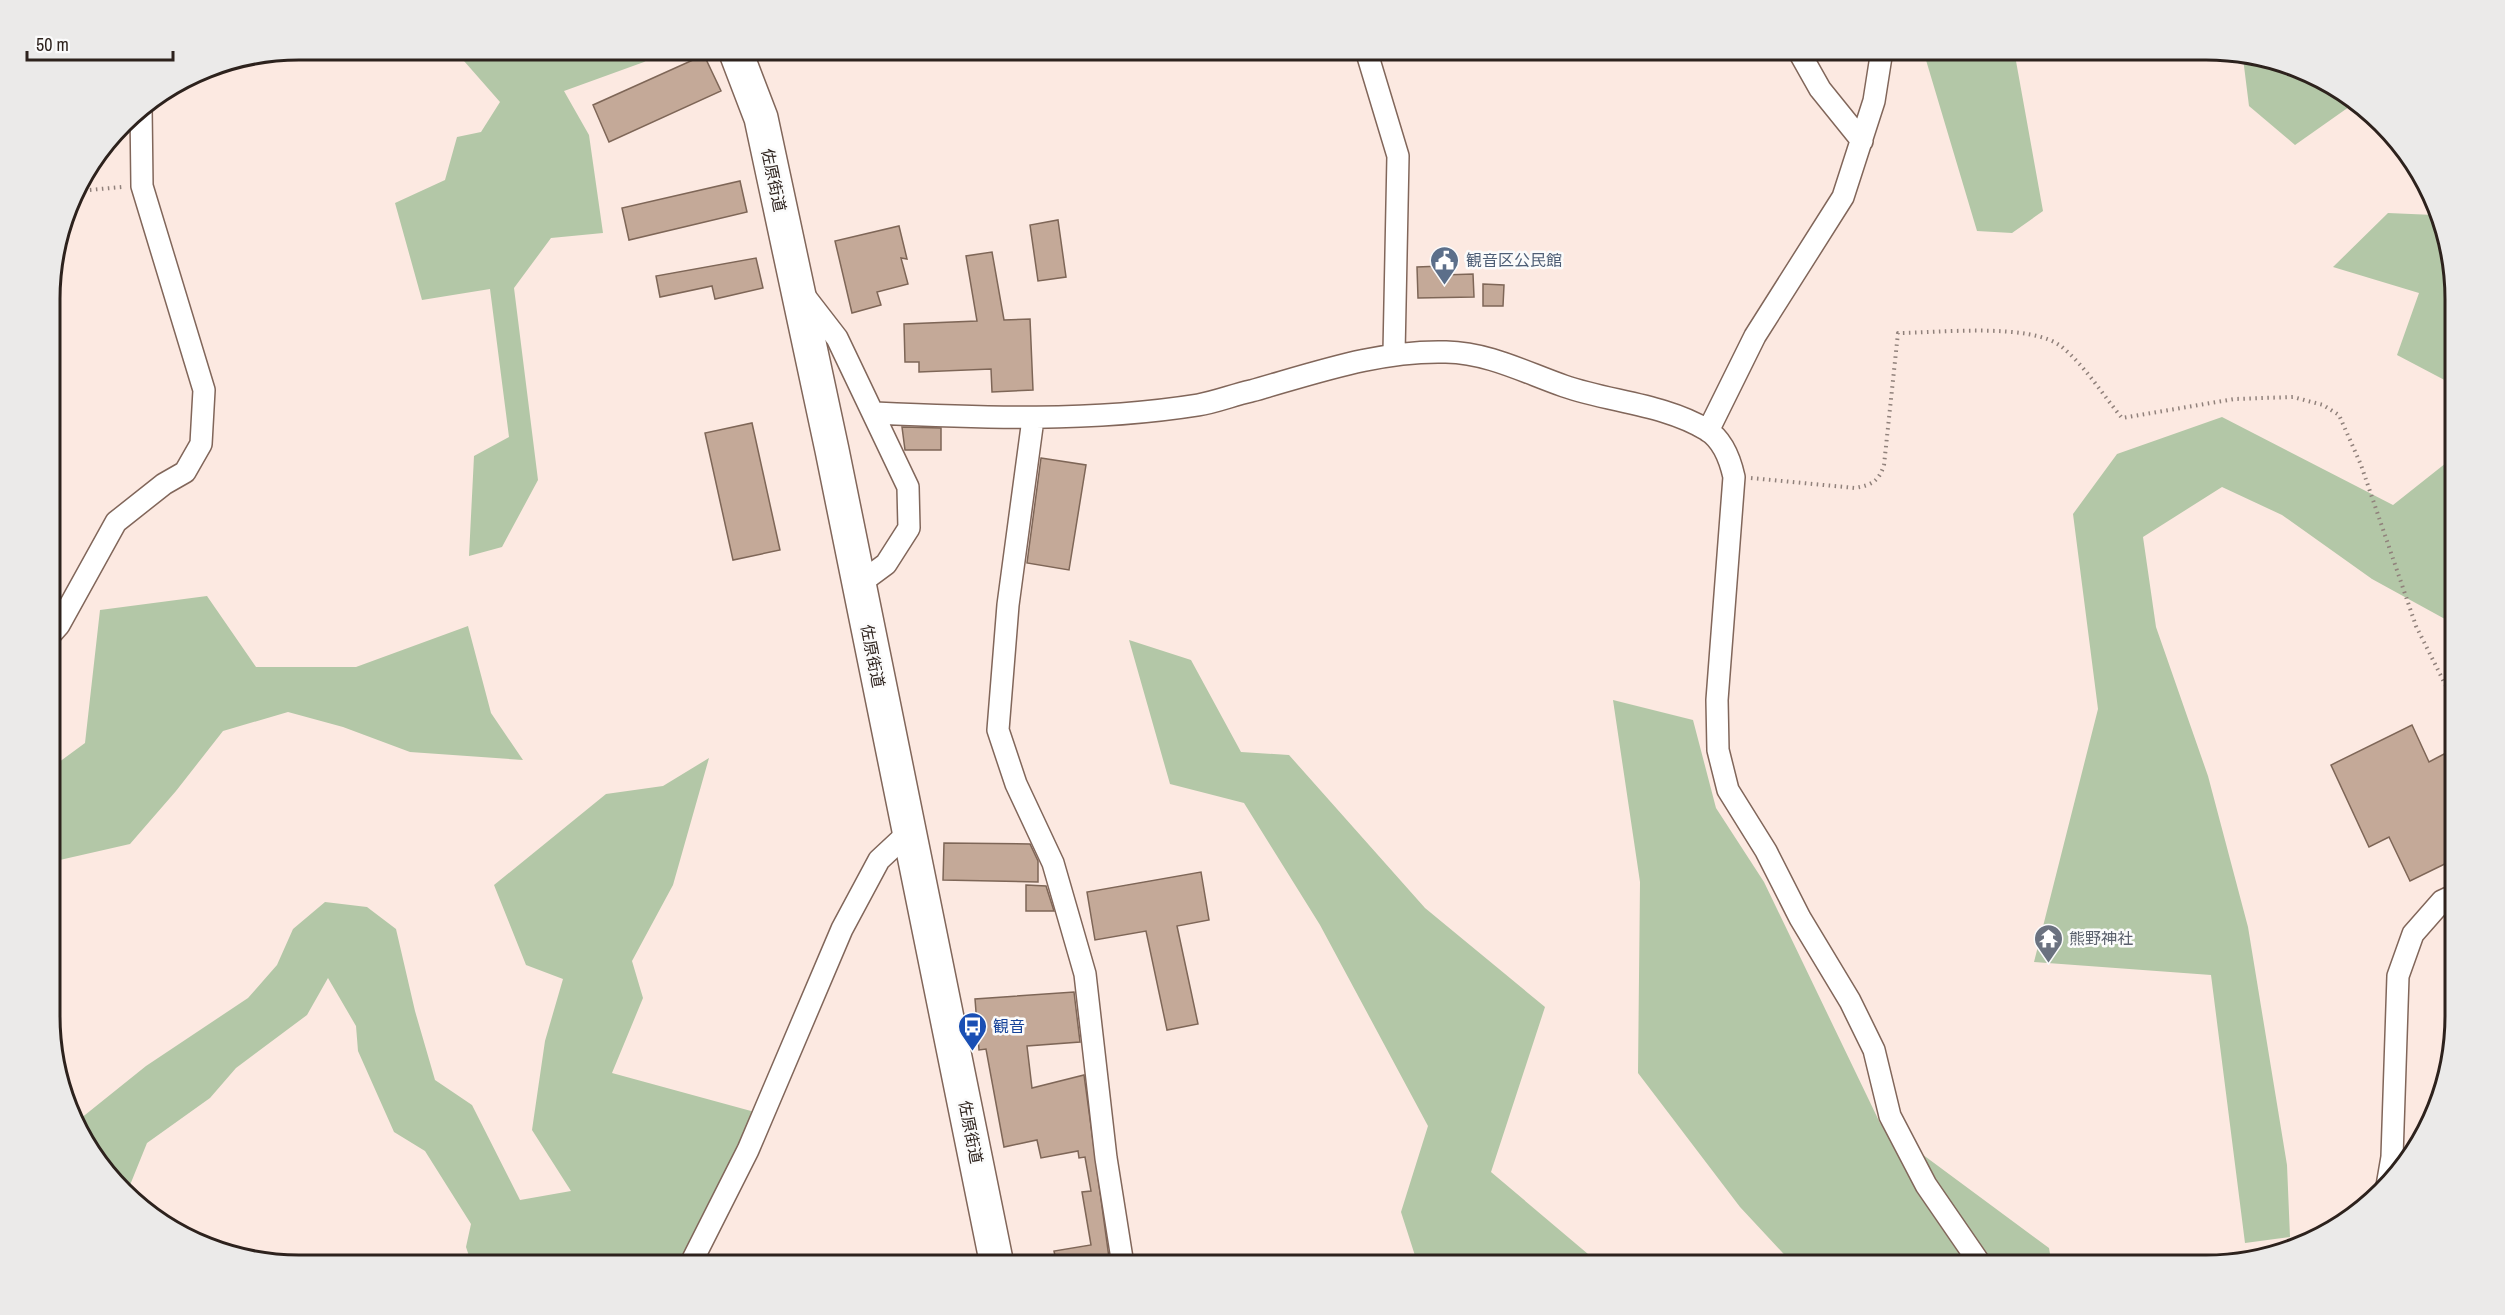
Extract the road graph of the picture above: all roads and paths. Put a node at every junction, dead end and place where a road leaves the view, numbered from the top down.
1 (739, 60) edge
2 (1369, 60) edge
3 (1804, 60) edge
4 (1880, 60) edge
5 (141, 119) edge
6 (1862, 141) junction
7 (142, 186) junction
8 (86, 191) edge
9 (796, 285) junction
10 (1394, 353) junction
11 (874, 413) junction
12 (1033, 419) junction
13 (1708, 431) junction
14 (1734, 477) junction
15 (859, 584) junction
16 (60, 623) edge
17 (2445, 684) edge
18 (909, 833) junction
19 (2445, 900) edge
20 (2390, 1169) edge
21 (695, 1255) edge
22 (996, 1255) edge
23 (1121, 1255) edge
24 (1973, 1255) edge

1 - 9 highway, 佐原街道
2 - 10 street
3 - 6 street
4 - 6 street
5 - 7 street
6 - 13 street
7 - 8 path
7 - 16 street
9 - 11 street
9 - 15 highway, 佐原街道
10 - 12 street
10 - 13 street
11 - 12 street
11 - 15 street
12 - 23 street
13 - 14 street
14 - 17 path
14 - 24 street
15 - 18 highway, 佐原街道
18 - 21 street
18 - 22 highway, 佐原街道
19 - 20 street

